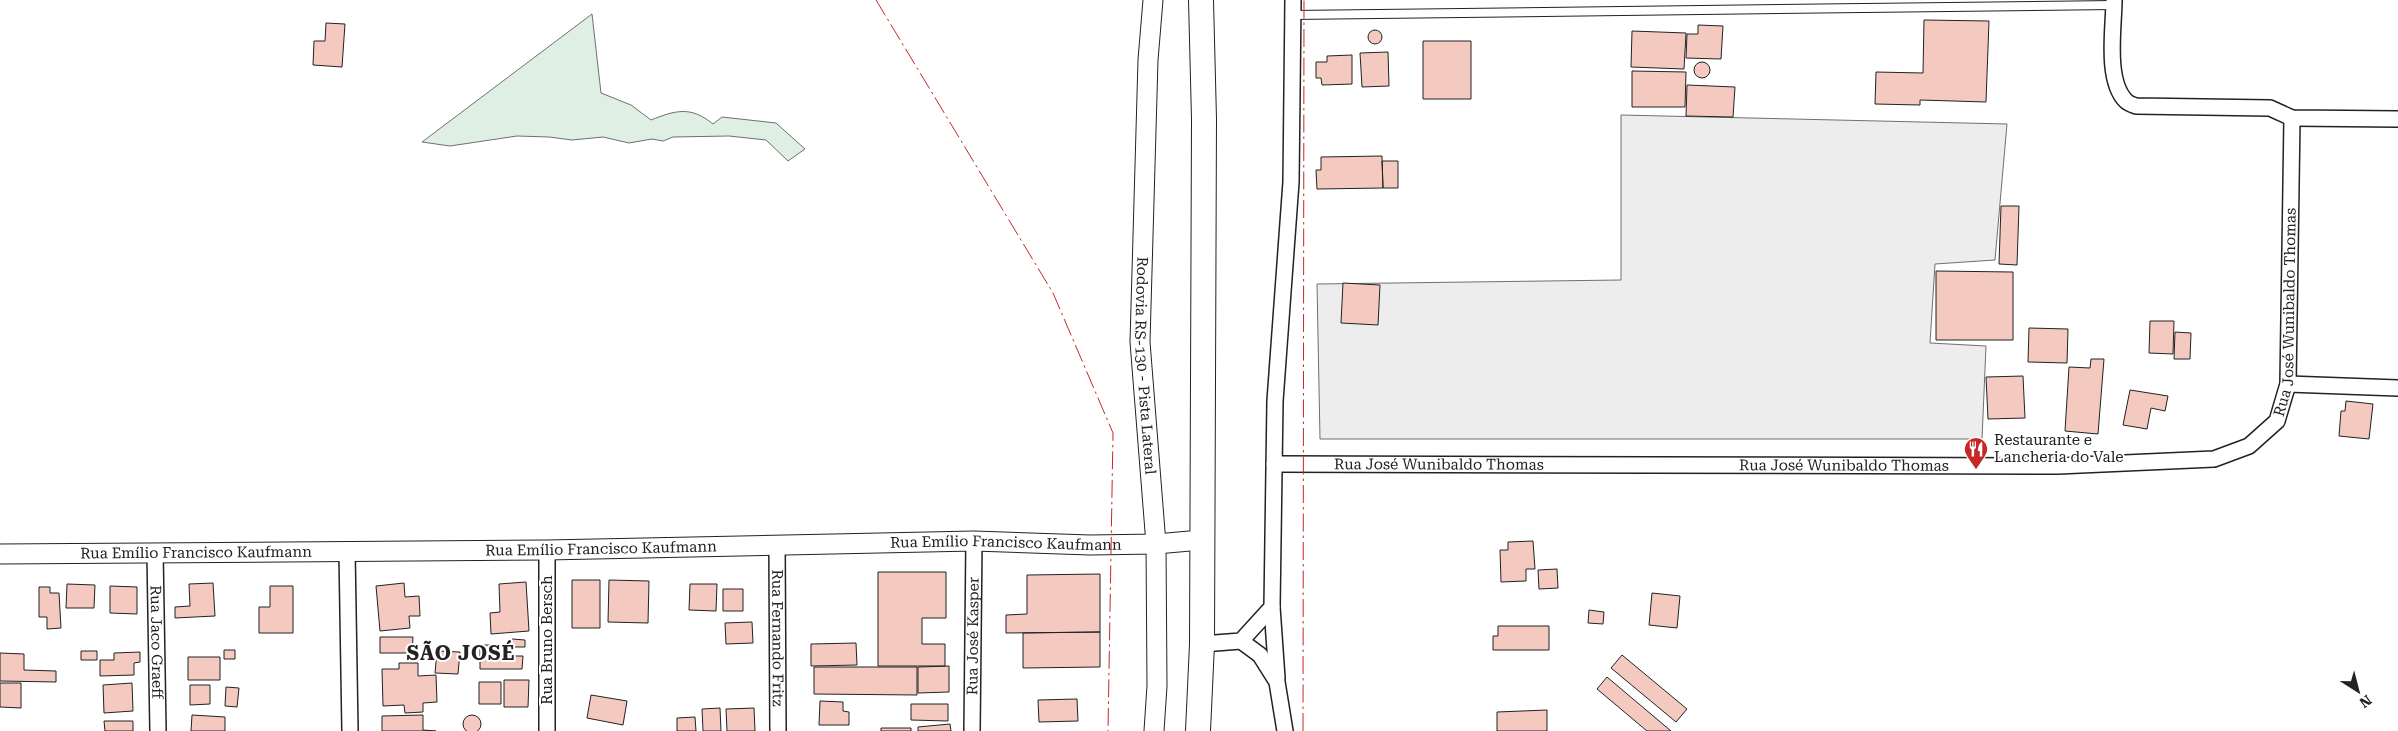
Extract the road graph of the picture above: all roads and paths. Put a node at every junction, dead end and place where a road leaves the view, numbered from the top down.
1 (1153, 0) edge
2 (1201, 0) edge
3 (1807, 0) edge
4 (2114, 2) edge
5 (1292, 8) edge
6 (1807, 10) junction
7 (2292, 118) junction
8 (2398, 119) edge
9 (2288, 384) junction
10 (2398, 388) edge
11 (1274, 464) junction
12 (974, 540) junction
13 (1201, 540) junction
14 (777, 544) junction
15 (1156, 544) junction
16 (547, 550) junction
17 (347, 551) junction
18 (155, 552) junction
19 (0, 554) edge
20 (1272, 607) junction
21 (1241, 641) junction
22 (1202, 644) junction
23 (1277, 682) junction
24 (158, 731) edge
25 (350, 731) edge
26 (547, 731) edge
27 (778, 731) edge
28 (972, 731) edge
29 (1154, 731) edge
30 (1198, 731) edge
31 (1285, 731) edge

1 - 15 street, Rodovia RS-130 - Pista Lateral
2 - 13 main road
3 - 6 lane
4 - 6 lane
4 - 7 street
5 - 6 lane
5 - 11 street
7 - 8 street
7 - 9 street, Rua José Wunibaldo Thomas
9 - 10 street
9 - 11 street, Rua José Wunibaldo Thomas
11 - 20 street
12 - 14 street, Rua Emílio Francisco Kaufmann
12 - 15 street, Rua Emílio Francisco Kaufmann
12 - 28 street, Rua José Kasper
13 - 15 street, Rua Emílio Francisco Kaufmann
13 - 22 main road
14 - 16 street, Rua Emílio Francisco Kaufmann
14 - 27 street, Rua Fernando Fritz
15 - 29 street, Rodovia RS-130 - Pista Lateral
16 - 17 street, Rua Emílio Francisco Kaufmann
16 - 26 street, Rua Bruno Bersch
17 - 18 street, Rua Emílio Francisco Kaufmann
17 - 25 street
18 - 19 street, Rua Emílio Francisco Kaufmann
18 - 24 street, Rua Jaco Graeff
20 - 21 street
20 - 23 street
21 - 22 street
21 - 23 street
22 - 30 main road
23 - 31 street

